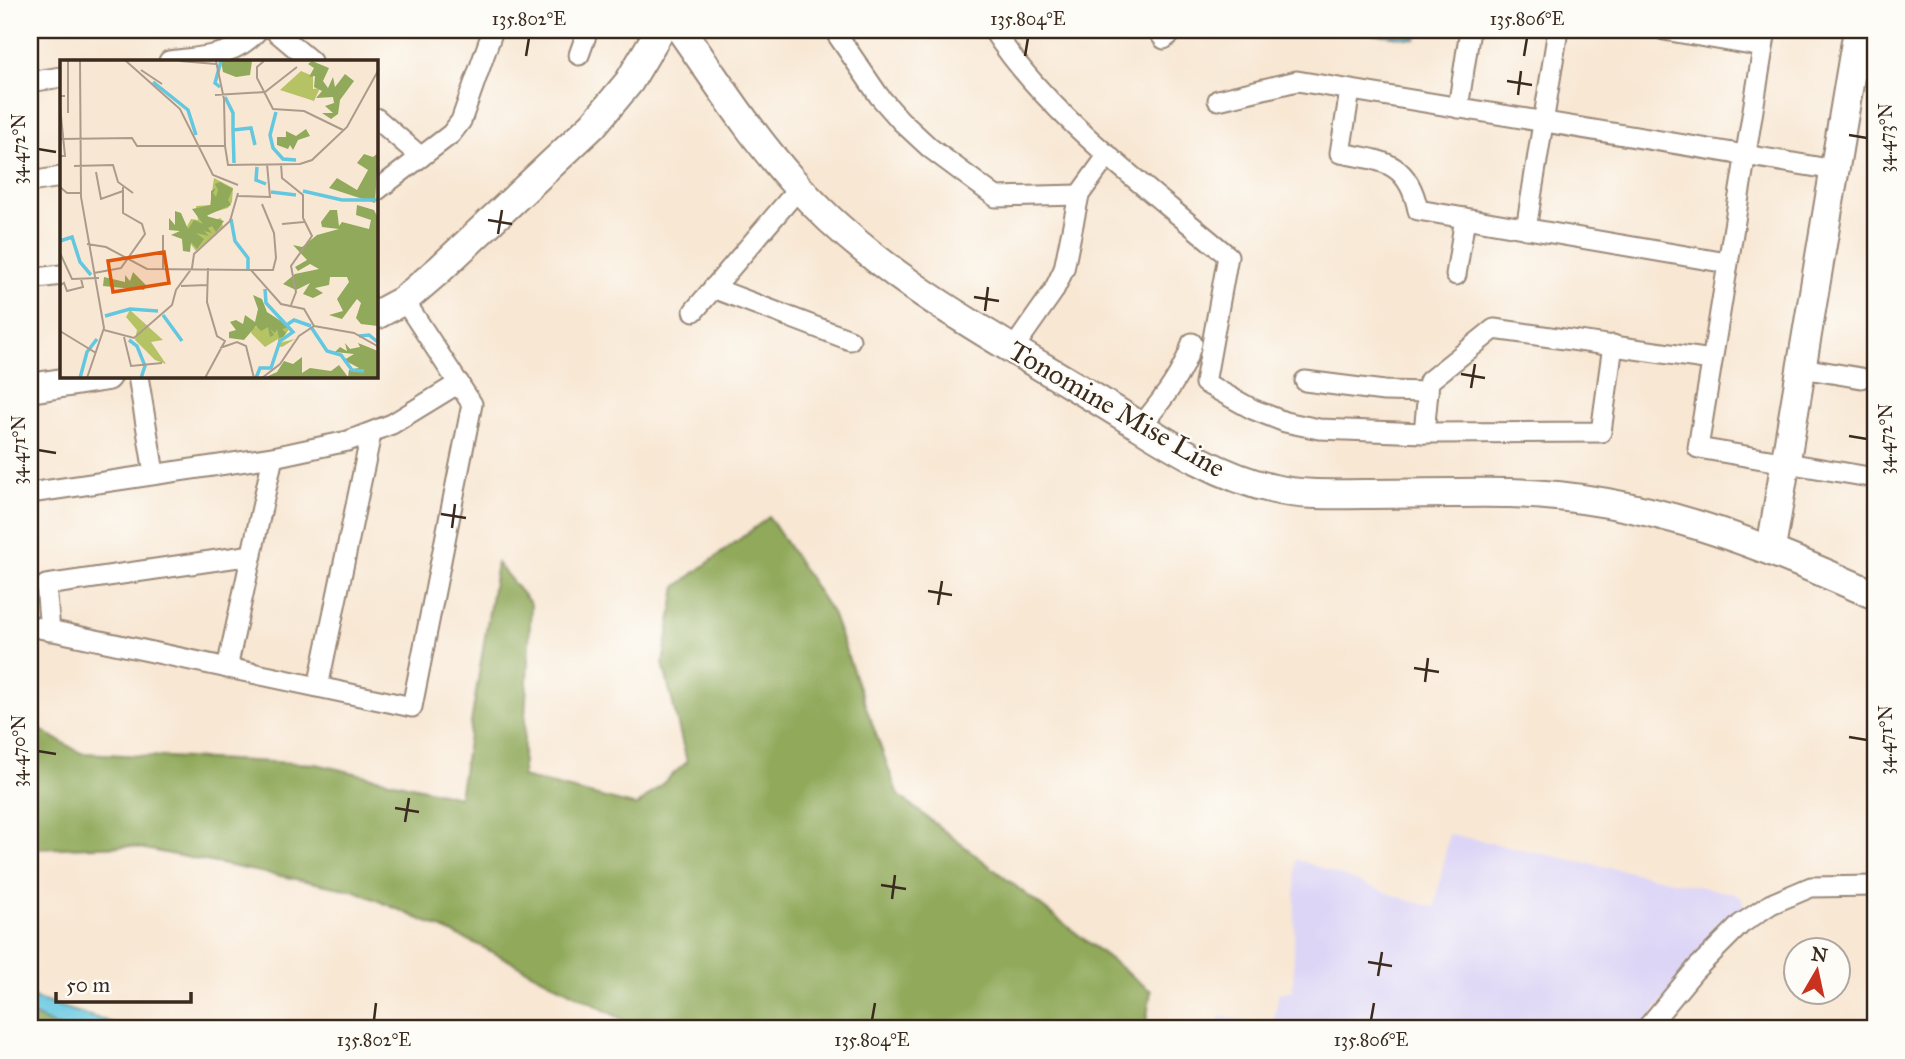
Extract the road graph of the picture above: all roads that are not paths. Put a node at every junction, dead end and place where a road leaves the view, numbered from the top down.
1 (258, 30) edge
2 (274, 30) edge
3 (493, 30) edge
4 (588, 30) edge
5 (660, 30) edge
6 (681, 30) edge
7 (834, 30) edge
8 (993, 30) edge
9 (1157, 30) edge
10 (1175, 30) edge
11 (1470, 30) edge
12 (1558, 30) edge
13 (1664, 30) edge
14 (1857, 30) edge
15 (1765, 38) edge
16 (579, 55) dead end
17 (176, 60) edge
18 (310, 60) edge
19 (1864, 61) edge
20 (60, 77) edge
21 (30, 82) edge
22 (1350, 91) junction
23 (1218, 100) dead end
24 (1458, 108) junction
25 (378, 120) edge
26 (1543, 122) junction
27 (1108, 155) junction
28 (1745, 155) junction
29 (421, 157) junction
30 (1835, 170) junction
31 (60, 177) edge
32 (30, 182) edge
33 (799, 188) junction
34 (378, 189) edge
35 (1079, 195) junction
36 (1465, 218) junction
37 (1526, 229) junction
38 (1727, 263) junction
39 (60, 275) edge
40 (1456, 275) dead end
41 (30, 279) edge
42 (713, 288) junction
43 (404, 300) junction
44 (694, 311) dead end
45 (378, 314) edge
46 (850, 340) dead end
47 (1192, 343) dead end
48 (1613, 345) junction
49 (1013, 349) junction
50 (1712, 360) junction
51 (1802, 368) junction
52 (94, 378) edge
53 (138, 378) edge
54 (1861, 378) dead end
55 (1306, 381) dead end
56 (459, 383) junction
57 (30, 388) edge
58 (1428, 391) junction
59 (1141, 426) junction
60 (1424, 433) junction
61 (371, 434) junction
62 (273, 457) junction
63 (1786, 463) junction
64 (154, 473) junction
65 (1875, 478) edge
66 (30, 493) edge
67 (1771, 550) junction
68 (252, 555) junction
69 (1875, 595) edge
70 (30, 626) edge
71 (50, 631) junction
72 (227, 668) junction
73 (318, 687) junction
74 (1875, 886) edge
75 (1646, 1029) edge

1 - 17 street
2 - 18 street
3 - 29 street
4 - 16 street
5 - 43 main road
6 - 33 main road, Tonomine Mise Line
7 - 35 street
8 - 27 street
9 - 10 street
11 - 24 street
12 - 26 street
13 - 15 street
14 - 19 main road
15 - 28 street
19 - 30 main road
20 - 21 street
22 - 23 street
22 - 24 street
22 - 36 street
24 - 26 street
25 - 29 street
26 - 28 street
26 - 37 street
27 - 35 street
27 - 60 street
28 - 30 street
28 - 38 street
29 - 34 street
30 - 51 main road
31 - 32 street
33 - 42 street
33 - 49 main road, Tonomine Mise Line
35 - 49 street
36 - 37 street
36 - 40 street
37 - 38 street
38 - 50 street
39 - 41 street
42 - 44 street
42 - 46 street
43 - 45 main road
43 - 56 street
47 - 59 street
48 - 50 street
48 - 58 street
48 - 60 street
49 - 59 main road, Tonomine Mise Line
50 - 63 street
51 - 54 street
51 - 63 main road
52 - 57 main road
53 - 64 street
55 - 58 street
56 - 61 street
56 - 73 street
58 - 60 street
59 - 67 main road, Tonomine Mise Line
61 - 62 street
61 - 73 street
62 - 64 street
62 - 68 street
63 - 65 street
63 - 67 main road
64 - 66 street
67 - 69 main road, Tonomine Mise Line
68 - 71 street
68 - 72 street
70 - 71 street
71 - 72 street
72 - 73 street
74 - 75 street

